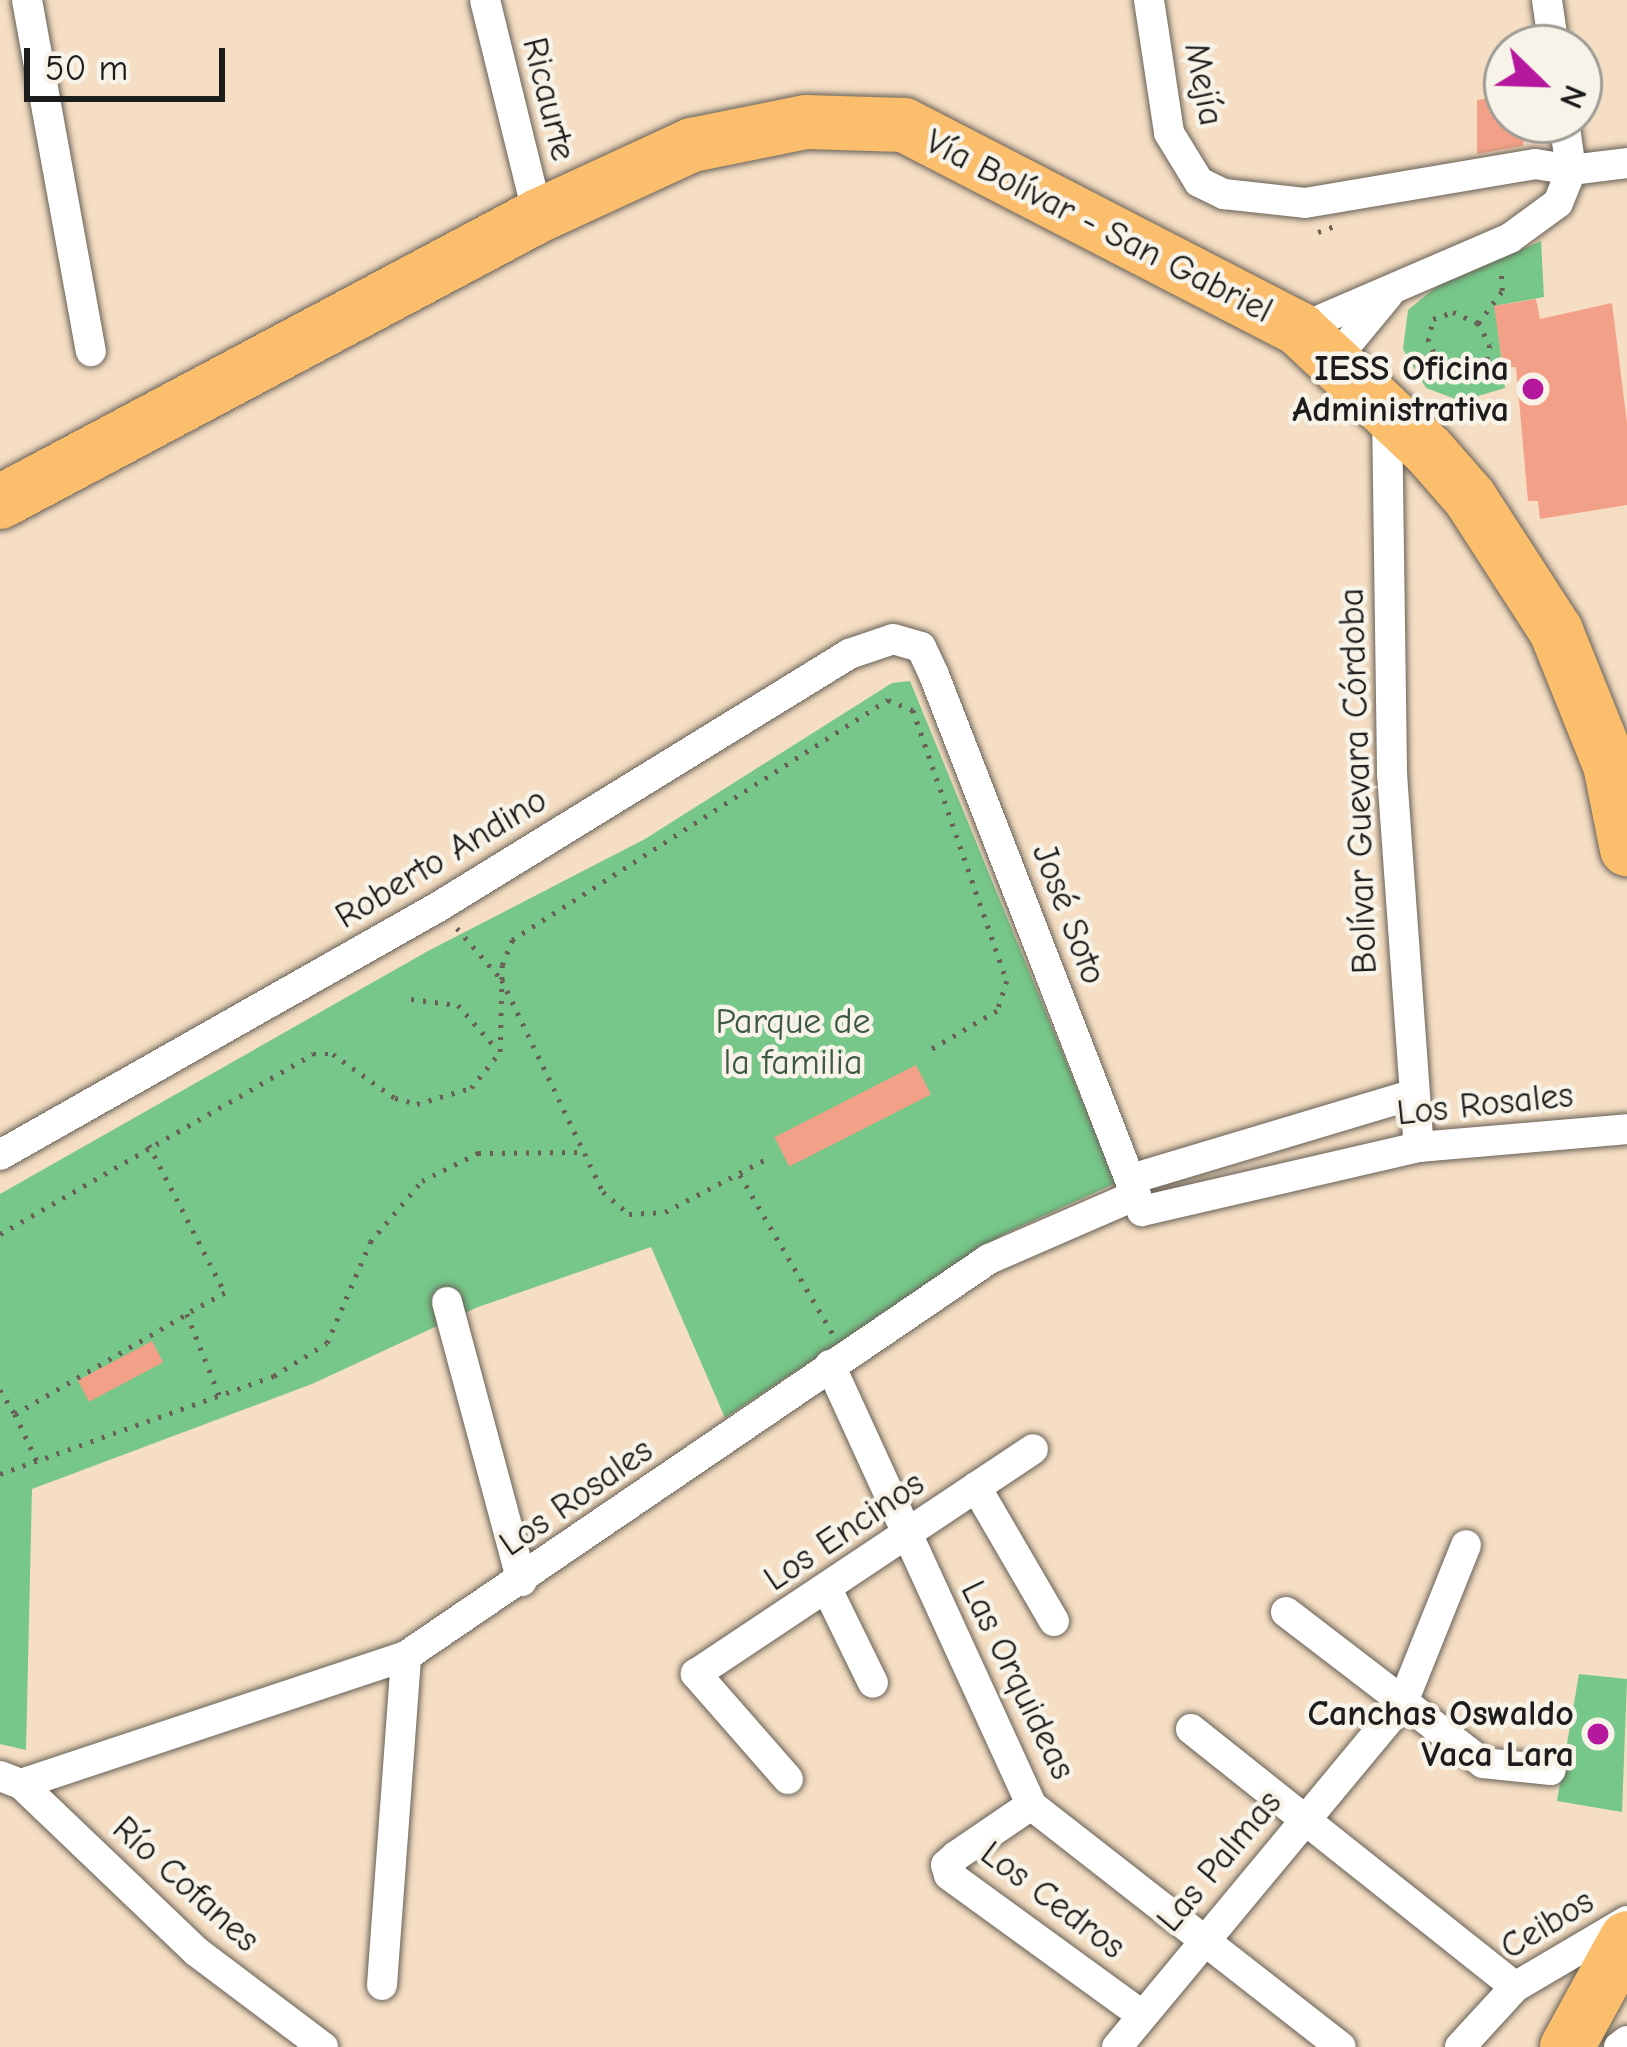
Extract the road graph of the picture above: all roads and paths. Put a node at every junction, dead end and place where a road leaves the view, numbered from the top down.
1 (27, 0) edge
2 (485, 0) edge
3 (1150, 0) edge
4 (1567, 144) edge
5 (1627, 163) edge
6 (1571, 170) junction
7 (538, 216) junction
8 (1495, 244) junction
9 (1391, 290) junction
10 (1425, 310) dead end
11 (1433, 319) junction
12 (1478, 323) junction
13 (1317, 344) junction
14 (91, 351) dead end
15 (1439, 363) junction
16 (1404, 394) junction
17 (0, 502) edge
18 (921, 647) joint
19 (1627, 849) edge
20 (438, 907) junction
21 (502, 980) junction
22 (411, 999) dead end
23 (500, 1052) junction
24 (927, 1052) dead end
25 (1411, 1095) junction
26 (1627, 1129) edge
27 (149, 1145) junction
28 (1419, 1147) junction
29 (583, 1152) junction
30 (0, 1155) edge
31 (764, 1160) dead end
32 (740, 1175) junction
33 (1136, 1195) junction
34 (0, 1234) edge
35 (447, 1302) dead end
36 (187, 1314) junction
37 (837, 1360) junction
38 (0, 1390) edge
39 (220, 1397) junction
40 (15, 1414) junction
41 (1033, 1449) dead end
42 (38, 1461) junction
43 (0, 1474) edge
44 (976, 1487) junction
45 (907, 1538) junction
46 (1466, 1545) dead end
47 (522, 1581) junction
48 (829, 1592) junction
49 (1286, 1612) dead end
50 (1054, 1621) dead end
51 (406, 1656) junction
52 (873, 1683) dead end
53 (1403, 1702) junction
54 (1191, 1729) dead end
55 (1551, 1770) dead end
56 (788, 1779) dead end
57 (11, 1780) edge
58 (1031, 1805) junction
59 (1305, 1819) junction
60 (1627, 1922) edge
61 (1627, 1938) edge
62 (1204, 1941) junction
63 (382, 1984) dead end
64 (1515, 1987) junction
65 (1142, 2015) junction
66 (1627, 2041) edge
67 (323, 2047) edge
68 (1117, 2047) edge
69 (1341, 2047) edge
70 (1460, 2047) edge
71 (1567, 2047) edge
72 (1618, 2047) edge

1 - 14 street
2 - 7 street, Ricaurte
3 - 6 street, Mejía
4 - 6 street
5 - 6 street, Mejía
6 - 8 street
7 - 13 highway, Vía Bolívar - San Gabriel
7 - 17 highway, Vía Bolívar - San Gabriel
8 - 9 street
8 - 12 path
9 - 13 street
9 - 13 street
10 - 11 path
11 - 12 path
11 - 15 path
12 - 15 path
13 - 16 highway, Vía Bolívar - San Gabriel
15 - 16 path
16 - 19 highway, Vía Bolívar - San Gabriel
16 - 25 street, Bolívar Guevara Córdoba
18 - 20 street, Roberto Andino
18 - 33 street, José Soto
20 - 21 path
20 - 30 street, Roberto Andino
21 - 23 path
21 - 24 path
21 - 29 path
22 - 23 path
23 - 27 path
25 - 28 street, Bolívar Guevara Córdoba
25 - 33 street
26 - 28 street, Los Rosales
27 - 34 path
27 - 36 path
28 - 33 street, Los Rosales
29 - 32 path
29 - 39 path
31 - 32 path
32 - 37 path
33 - 37 street, Los Rosales
35 - 47 street
36 - 39 path
36 - 40 path
37 - 45 street, Las Orquideas
37 - 47 street, Los Rosales
38 - 40 path
39 - 42 path
40 - 42 path
41 - 44 street, Los Encinos
42 - 43 path
44 - 45 street, Los Encinos
44 - 50 street
45 - 48 street, Los Encinos
45 - 58 street, Las Orquideas
46 - 53 street, Las Palmas
47 - 51 street, Los Rosales
48 - 52 street
48 - 56 street, Los Encinos
49 - 53 street
51 - 57 street, Los Rosales
51 - 63 street
53 - 55 street
53 - 59 street, Las Palmas
54 - 59 street
57 - 67 street, Río Cofanes
58 - 62 street, Las Orquideas
58 - 65 street, Los Cedros
59 - 62 street, Las Palmas
59 - 64 street
60 - 64 street, Ceibos
61 - 71 highway
62 - 65 street, Las Palmas
62 - 69 street, Las Orquideas
64 - 70 street, Ceibos
65 - 68 street, Las Palmas
66 - 72 street

